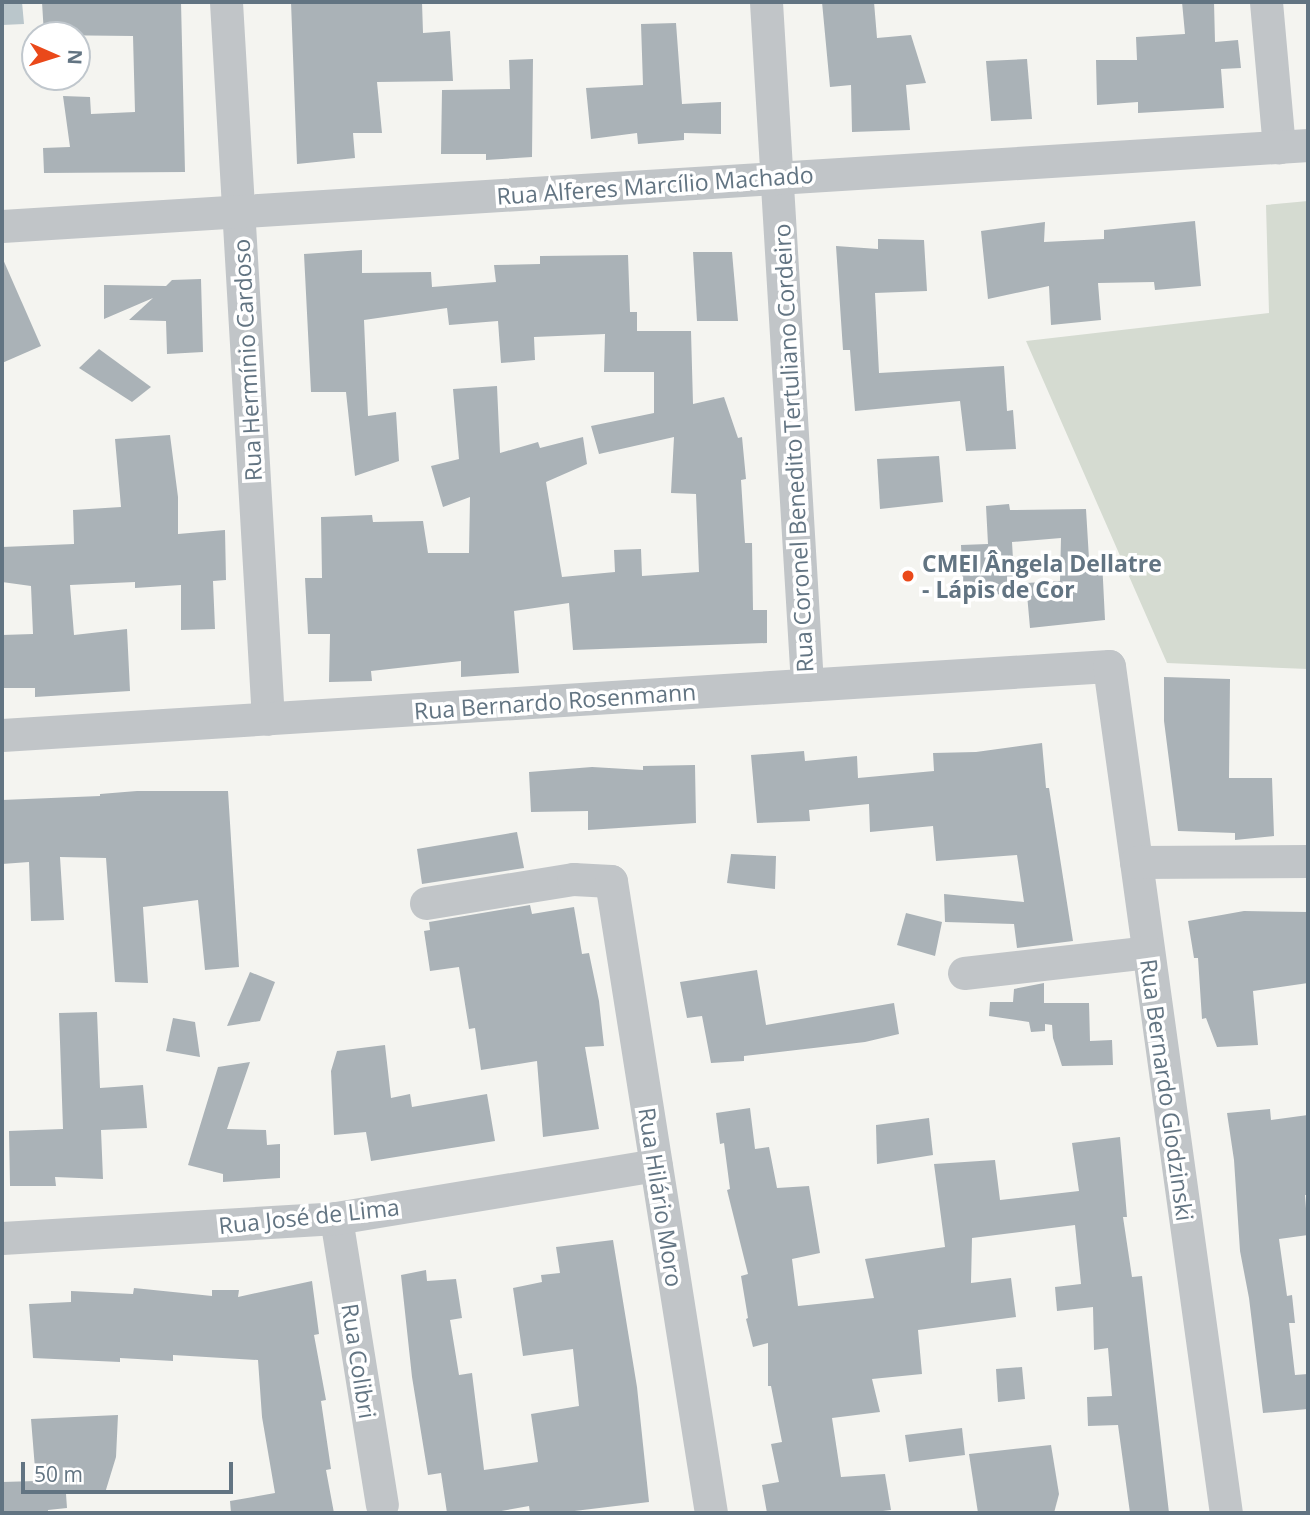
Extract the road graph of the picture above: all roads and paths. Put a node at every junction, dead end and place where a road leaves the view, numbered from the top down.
1 (226, 2) edge
2 (766, 2) edge
3 (1266, 2) edge
4 (1294, 146) edge
5 (777, 178) junction
6 (238, 211) junction
7 (2, 226) edge
8 (1109, 666) joint
9 (807, 685) junction
10 (268, 719) junction
11 (2, 735) edge
12 (1308, 860) edge
13 (1136, 862) junction
14 (425, 903) dead end
15 (1148, 952) junction
16 (964, 973) dead end
17 (656, 1166) junction
18 (337, 1218) junction
19 (2, 1238) edge
20 (382, 1504) dead end
21 (711, 1513) edge
22 (1226, 1513) edge

1 - 6 street, Rua Hermínio Cardoso
2 - 5 street, Rua Coronel Benedito Tertuliano Cordeiro
3 - 4 street
4 - 5 street, Rua Alferes Marcílio Machado
5 - 6 street, Rua Alferes Marcílio Machado
5 - 9 street, Rua Coronel Benedito Tertuliano Cordeiro
6 - 7 street, Rua Alferes Marcílio Machado
6 - 10 street, Rua Hermínio Cardoso
8 - 9 street, Rua Bernardo Rosenmann
8 - 13 street, Rua Bernardo Glodzinski
9 - 10 street, Rua Bernardo Rosenmann
10 - 11 street, Rua Bernardo Rosenmann
12 - 13 street
13 - 15 street, Rua Bernardo Glodzinski
14 - 17 street, Rua Hilário Moro
15 - 16 street
15 - 22 street, Rua Bernardo Glodzinski
17 - 18 street, Rua José de Lima
17 - 21 street, Rua Hilário Moro
18 - 19 street, Rua José de Lima
18 - 20 street, Rua Colibri

